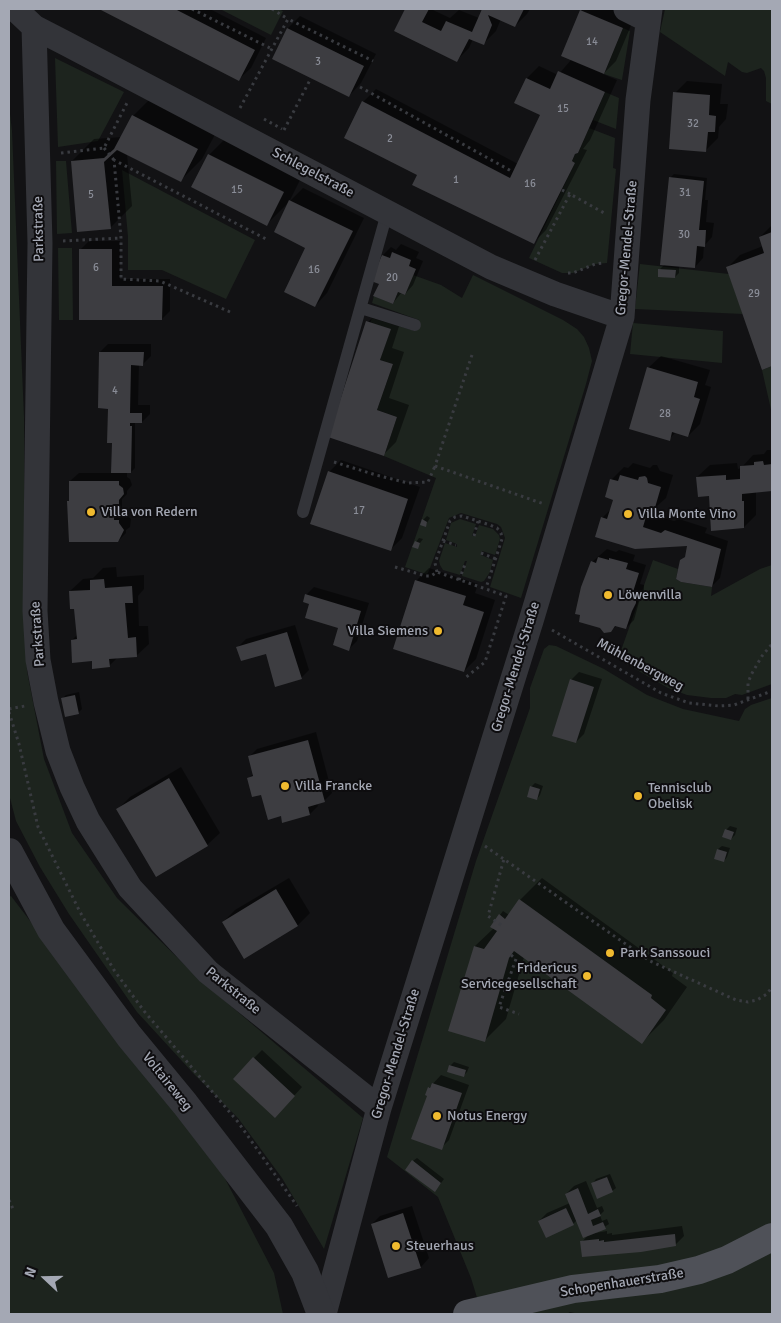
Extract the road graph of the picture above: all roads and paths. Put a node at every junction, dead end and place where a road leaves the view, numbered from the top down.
1 (15, 9) edge
2 (192, 9) edge
3 (272, 9) edge
4 (641, 12) edge
5 (288, 19) junction
6 (34, 27) junction
7 (273, 49) junction
8 (373, 62) dead end
9 (311, 78) dead end
10 (138, 81) junction
11 (360, 87) dead end
12 (233, 105) dead end
13 (240, 108) junction
14 (247, 111) dead end
15 (261, 118) dead end
16 (284, 130) junction
17 (290, 134) dead end
18 (104, 148) junction
19 (38, 156) junction
20 (114, 160) junction
21 (513, 172) dead end
22 (562, 190) dead end
23 (570, 194) junction
24 (387, 213) junction
25 (629, 219) junction
26 (121, 238) junction
27 (266, 239) dead end
28 (40, 243) junction
29 (529, 258) dead end
30 (626, 264) junction
31 (562, 273) dead end
32 (361, 308) junction
33 (230, 312) dead end
34 (622, 317) junction
35 (415, 325) dead end
36 (472, 355) dead end
37 (319, 456) junction
38 (435, 466) junction
39 (549, 506) dead end
40 (303, 512) dead end
41 (478, 521) junction
42 (474, 536) dead end
43 (443, 541) junction
44 (456, 545) dead end
45 (481, 553) dead end
46 (496, 559) junction
47 (466, 562) dead end
48 (395, 567) dead end
49 (437, 572) junction
50 (459, 580) junction
51 (486, 588) junction
52 (530, 621) junction
53 (772, 644) edge
54 (465, 678) dead end
55 (772, 691) edge
56 (748, 699) junction
57 (9, 712) edge
58 (9, 852) edge
59 (501, 925) dead end
60 (511, 955) dead end
61 (772, 987) edge
62 (519, 1014) dead end
63 (379, 1108) junction
64 (9, 1200) edge
65 (9, 1209) edge
66 (301, 1213) dead end
67 (772, 1237) edge
68 (322, 1314) edge
69 (467, 1314) edge

1 - 6 street, Schlegelstraße
2 - 7 path
3 - 5 path
4 - 25 street, Gregor-Mendel-Straße
5 - 7 path
5 - 8 path
6 - 10 street, Schlegelstraße
6 - 19 street, Parkstraße
7 - 13 path
9 - 16 path
10 - 18 path
10 - 24 street, Schlegelstraße
11 - 21 path
12 - 13 path
13 - 14 path
15 - 16 path
16 - 17 path
18 - 19 path
18 - 20 path
19 - 28 street, Parkstraße
20 - 26 path
20 - 27 path
22 - 23 path
23 - 25 path
23 - 29 path
24 - 32 lane
24 - 34 street, Schlegelstraße
25 - 30 street, Gregor-Mendel-Straße
26 - 28 path
26 - 33 path
28 - 63 street, Parkstraße
30 - 31 path
30 - 34 street, Gregor-Mendel-Straße
32 - 35 lane
32 - 37 lane
34 - 52 street, Gregor-Mendel-Straße
36 - 38 path
37 - 38 path
37 - 40 lane
38 - 39 path
41 - 42 path
41 - 43 path
41 - 46 path
43 - 44 path
43 - 49 path
45 - 46 path
46 - 51 path
47 - 50 path
48 - 49 path
49 - 50 path
50 - 51 path
51 - 54 path
52 - 56 path, Mühlenbergweg
52 - 63 street, Gregor-Mendel-Straße
53 - 56 path
55 - 56 path, Mühlenbergweg
57 - 66 path
58 - 68 street, Voltaireweg
59 - 61 path
60 - 62 path
63 - 68 street, Gregor-Mendel-Straße
64 - 65 path
67 - 69 main road, Schopenhauerstraße

